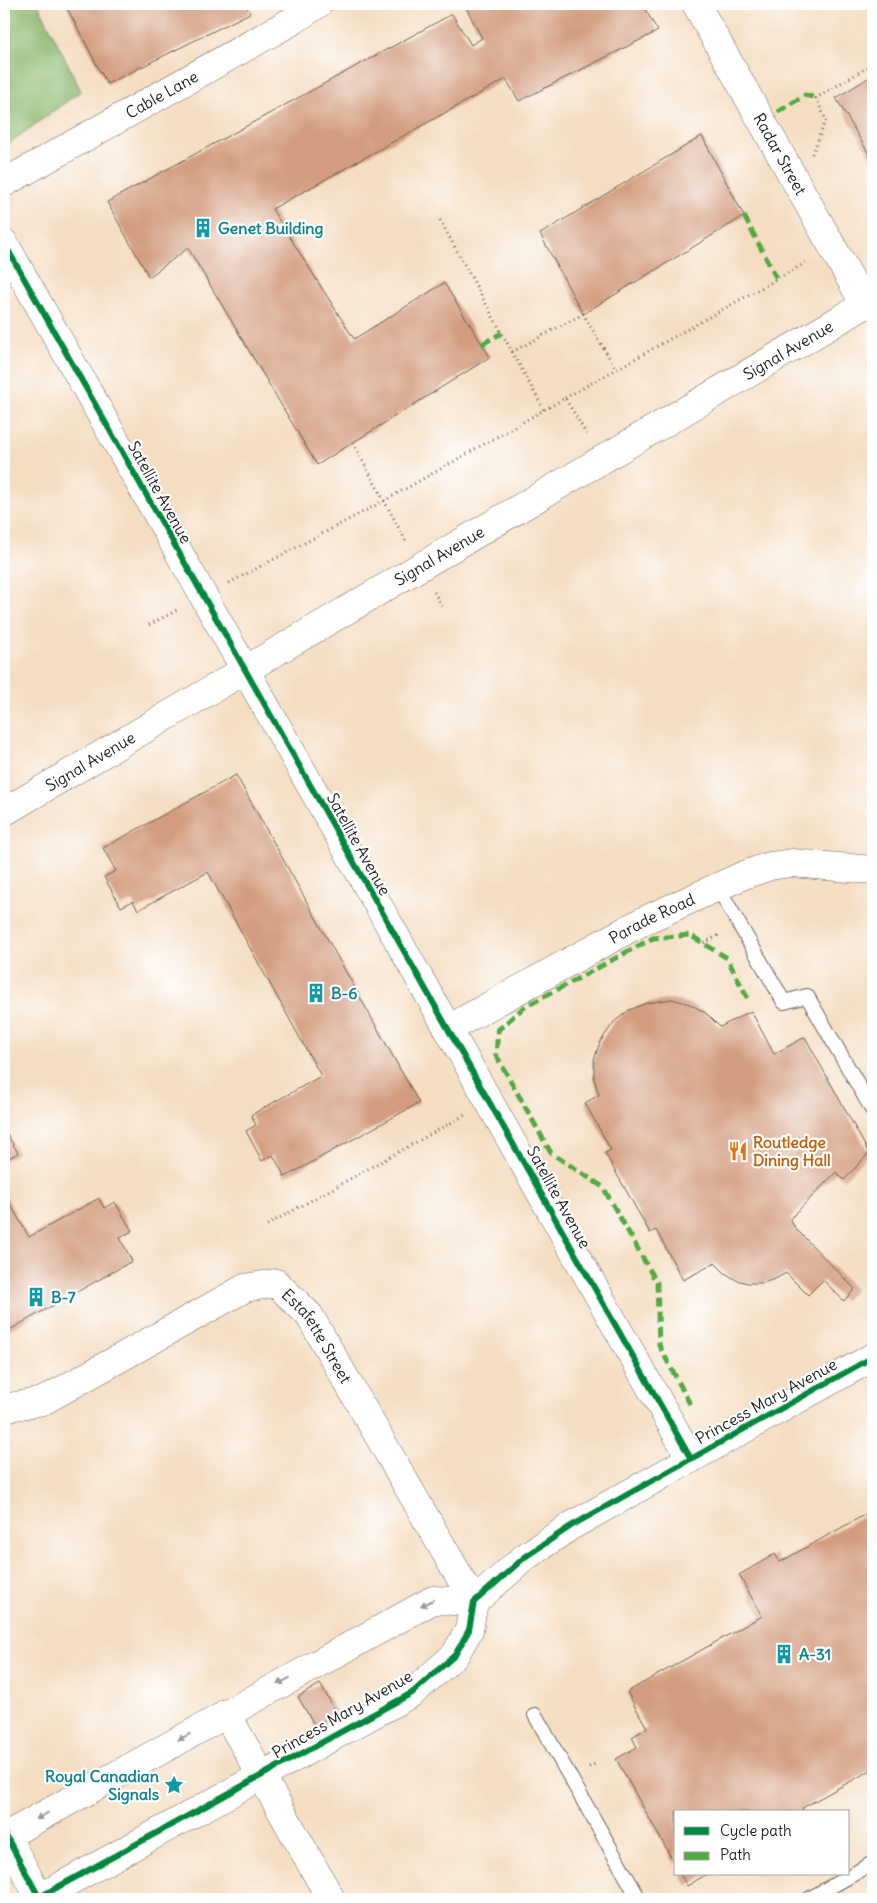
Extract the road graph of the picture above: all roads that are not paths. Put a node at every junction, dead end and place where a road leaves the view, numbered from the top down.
1 (318, 4) edge
2 (696, 4) edge
3 (4, 183) edge
4 (4, 243) edge
5 (869, 302) edge
6 (245, 670) junction
7 (4, 812) edge
8 (873, 870) edge
9 (717, 886) junction
10 (448, 1028) junction
11 (873, 1111) edge
12 (873, 1357) edge
13 (4, 1408) edge
14 (691, 1459) junction
15 (474, 1602) junction
16 (226, 1713) junction
17 (535, 1715) dead end
18 (262, 1776) junction
19 (4, 1835) edge
20 (873, 1863) edge
21 (850, 1876) edge
22 (850, 1876) edge
23 (38, 1899) edge
24 (331, 1899) edge
25 (639, 1899) edge
26 (809, 1899) edge

1 - 3 street, Cable Lane
2 - 5 street, Radar Street
4 - 6 street, Satellite Avenue
5 - 6 street, Signal Avenue
6 - 7 street, Signal Avenue
6 - 10 street, Satellite Avenue
8 - 9 street, Parade Road
9 - 10 street, Parade Road
9 - 11 lane
10 - 14 street, Satellite Avenue
12 - 14 street, Princess Mary Avenue
13 - 15 street, Estafette Street
14 - 15 street, Princess Mary Avenue
15 -> 16 street
15 - 18 street, Princess Mary Avenue
16 - 18 street
16 -> 19 street
17 - 25 lane
18 - 23 street, Princess Mary Avenue
18 - 24 street
19 - 23 street
20 - 21 lane
22 - 26 lane

